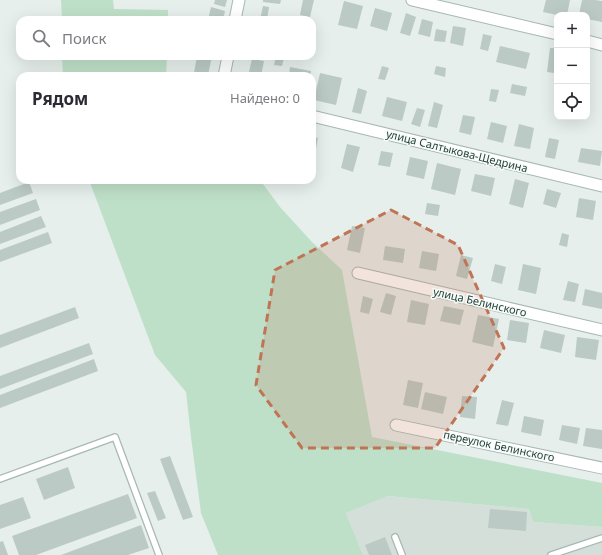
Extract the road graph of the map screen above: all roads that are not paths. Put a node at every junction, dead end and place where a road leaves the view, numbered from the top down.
1 (239, 0) edge
2 (412, 0) edge
3 (236, 16) edge
4 (554, 33) edge
5 (590, 42) edge
6 (602, 45) edge
7 (227, 60) edge
8 (225, 72) edge
9 (316, 117) edge
10 (602, 186) edge
11 (358, 273) dead end
12 (602, 330) edge
13 (396, 425) dead end
14 (602, 468) edge
15 (0, 479) edge
16 (395, 537) dead end
17 (602, 538) edge
18 (159, 555) edge
19 (402, 555) edge
20 (550, 555) edge

1 - 3 street
2 - 4 street
5 - 6 street
7 - 8 street
9 - 10 street, улица Салтыкова-Щедрина
11 - 12 street, улица Белинского
13 - 14 street, переулок Белинского
15 - 18 lane
16 - 19 lane
17 - 20 lane

